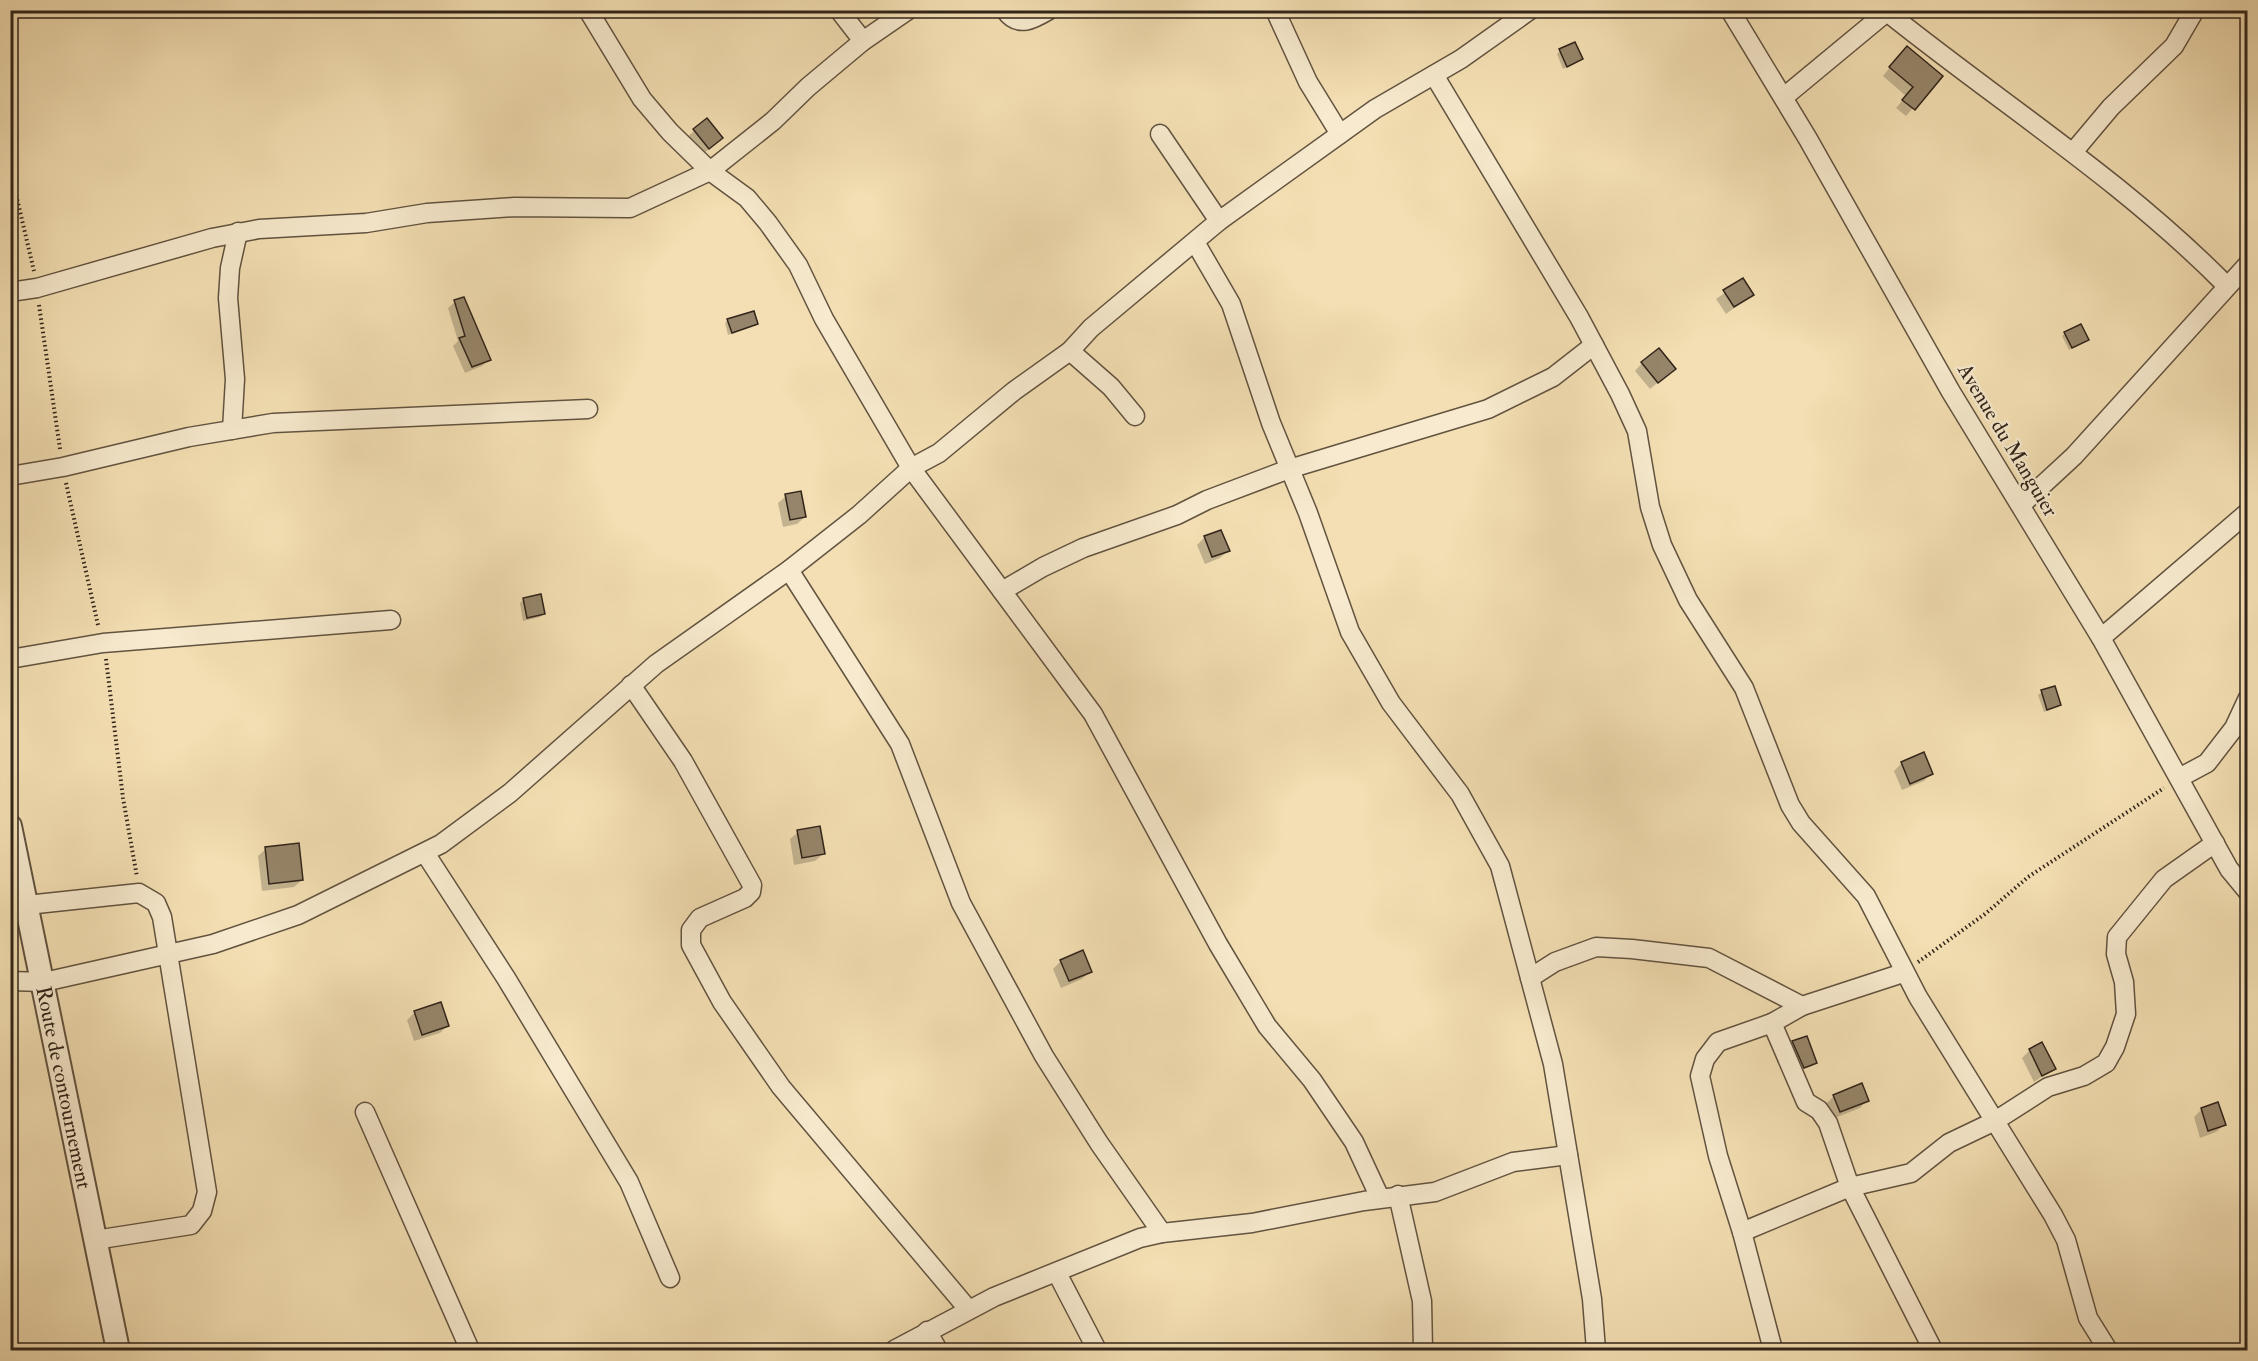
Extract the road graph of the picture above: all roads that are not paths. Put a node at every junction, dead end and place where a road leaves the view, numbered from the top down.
1 (588, 10) edge
2 (839, 10) edge
3 (908, 10) edge
4 (1049, 10) edge
5 (1275, 10) edge
6 (1530, 10) edge
7 (1730, 10) edge
8 (2195, 10) edge
9 (1888, 11) edge
10 (1011, 14) edge
11 (863, 41) junction
12 (1434, 75) junction
13 (1784, 97) junction
14 (1160, 134) dead end
15 (1340, 134) junction
16 (2074, 152) junction
17 (710, 171) junction
18 (1220, 221) junction
19 (238, 232) junction
20 (1196, 242) junction
21 (2247, 264) edge
22 (2226, 285) junction
23 (10, 292) edge
24 (1594, 345) junction
25 (1070, 351) junction
26 (588, 409) dead end
27 (1135, 416) dead end
28 (232, 430) junction
29 (911, 468) junction
30 (1289, 469) junction
31 (10, 476) edge
32 (2021, 505) junction
33 (2247, 512) edge
34 (789, 570) junction
35 (1002, 591) junction
36 (391, 620) dead end
37 (2101, 638) junction
38 (10, 659) edge
39 (631, 685) junction
40 (2247, 698) edge
41 (2179, 778) junction
42 (10, 826) edge
43 (2215, 843) junction
44 (425, 853) junction
45 (2247, 892) edge
46 (27, 905) junction
47 (166, 955) junction
48 (1904, 973) junction
49 (1530, 978) junction
50 (10, 981) edge
51 (44, 982) junction
52 (1802, 1006) junction
53 (1772, 1023) junction
54 (365, 1112) dead end
55 (1995, 1121) junction
56 (1568, 1155) junction
57 (1850, 1188) junction
58 (1398, 1196) junction
59 (1380, 1198) junction
60 (1742, 1232) junction
61 (1162, 1233) junction
62 (95, 1240) junction
63 (1057, 1273) junction
64 (670, 1278) dead end
65 (969, 1309) junction
66 (927, 1331) junction
67 (118, 1350) edge
68 (470, 1350) edge
69 (894, 1350) edge
70 (938, 1350) edge
71 (1097, 1350) edge
72 (1423, 1350) edge
73 (1596, 1350) edge
74 (1773, 1350) edge
75 (1933, 1350) edge
76 (2108, 1350) edge

1 - 17 street
2 - 11 street
3 - 11 street
4 - 10 street
5 - 15 street
6 - 12 street
7 - 13 street, Avenue du Manguier
8 - 16 street
9 - 13 street
9 - 16 street
11 - 17 street
12 - 15 street
12 - 24 street
13 - 32 street, Avenue du Manguier
14 - 18 street
15 - 18 street
16 - 22 street
17 - 19 street
17 - 29 street
18 - 20 street
19 - 23 street
19 - 28 street
20 - 25 street
20 - 30 street
21 - 22 street
22 - 32 street
24 - 30 street
24 - 48 street
25 - 27 street
25 - 29 street
26 - 28 street
28 - 31 street
29 - 34 street
29 - 35 street
30 - 35 street
30 - 49 street
32 - 37 street, Avenue du Manguier
33 - 37 street
34 - 39 street
34 - 61 street
35 - 59 street
36 - 38 street
37 - 41 street, Avenue du Manguier
39 - 44 street
39 - 65 street
40 - 41 street
41 - 43 street, Avenue du Manguier
42 - 46 street, Route de contournement
43 - 45 street, Avenue du Manguier
43 - 55 street
44 - 47 street
44 - 64 street
46 - 47 street
46 - 51 street, Route de contournement
47 - 51 street
47 - 62 street
48 - 52 street
48 - 55 street
49 - 52 street
49 - 56 street
50 - 51 street
51 - 62 street, Route de contournement
52 - 53 street
53 - 57 street
53 - 60 street
54 - 68 street
55 - 57 street
55 - 76 street
56 - 58 street
56 - 73 street
57 - 60 street
57 - 75 street
58 - 59 street
58 - 72 street
59 - 61 street
60 - 74 street
61 - 63 street
62 - 67 street, Route de contournement
63 - 65 street
63 - 71 street
65 - 66 street
66 - 69 street
66 - 70 street

